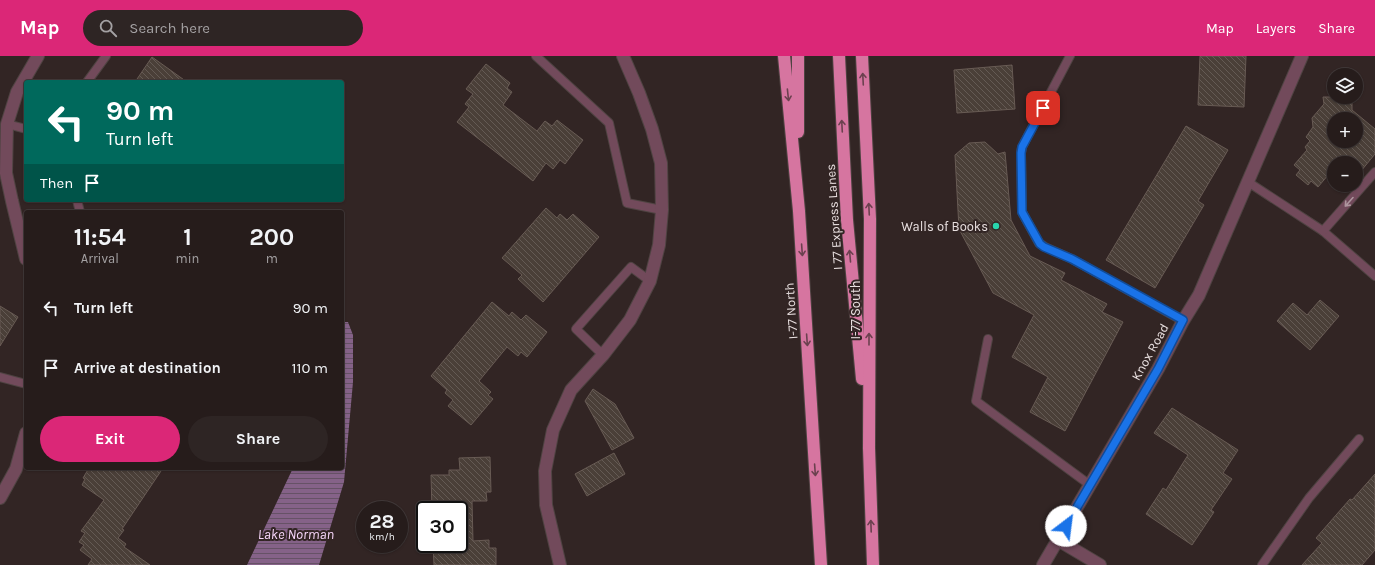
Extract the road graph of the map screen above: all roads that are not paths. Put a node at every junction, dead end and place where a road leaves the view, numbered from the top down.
1 (38, 56) edge
2 (106, 56) edge
3 (536, 56) edge
4 (623, 56) edge
5 (784, 56) edge
6 (798, 56) edge
7 (839, 56) edge
8 (862, 56) edge
9 (1070, 56) edge
10 (1302, 56) edge
11 (88, 80) edge
12 (7, 124) junction
13 (24, 128) edge
14 (1375, 172) edge
15 (1248, 182) junction
16 (662, 210) junction
17 (799, 212) junction
18 (1323, 231) junction
19 (24, 251) edge
20 (1375, 276) edge
21 (650, 281) junction
22 (1183, 320) junction
23 (988, 339) dead end
24 (604, 355) junction
25 (0, 377) edge
26 (24, 383) edge
27 (1359, 439) dead end
28 (24, 440) edge
29 (868, 448) junction
30 (1090, 485) junction
31 (0, 498) edge
32 (1058, 540) junction
33 (560, 565) edge
34 (821, 565) edge
35 (872, 565) edge
36 (1043, 565) edge
37 (1100, 565) edge
38 (1262, 565) edge

1 - 12 street
2 - 11 lane
3 - 16 lane
4 - 16 street
5 -> 17 highway, I-77 North
6 - 17 highway
29 -> 7 highway, I 77 Express Lanes
29 -> 8 highway, I-77 South
9 - 22 lane
10 - 15 street, Knox Road
12 - 13 lane
12 - 19 street
14 -> 18 lane
15 - 18 lane
15 - 22 street, Knox Road
16 - 21 street
17 -> 34 highway, I-77 North
18 - 20 lane
21 - 24 street
21 - 24 lane
22 - 30 street, Knox Road
23 - 30 lane
24 - 33 street
25 - 26 lane
27 - 38 lane
28 - 31 street
35 -> 29 highway, I-77 South
30 - 32 street, Knox Road
32 - 36 street, Knox Road
32 - 37 street

